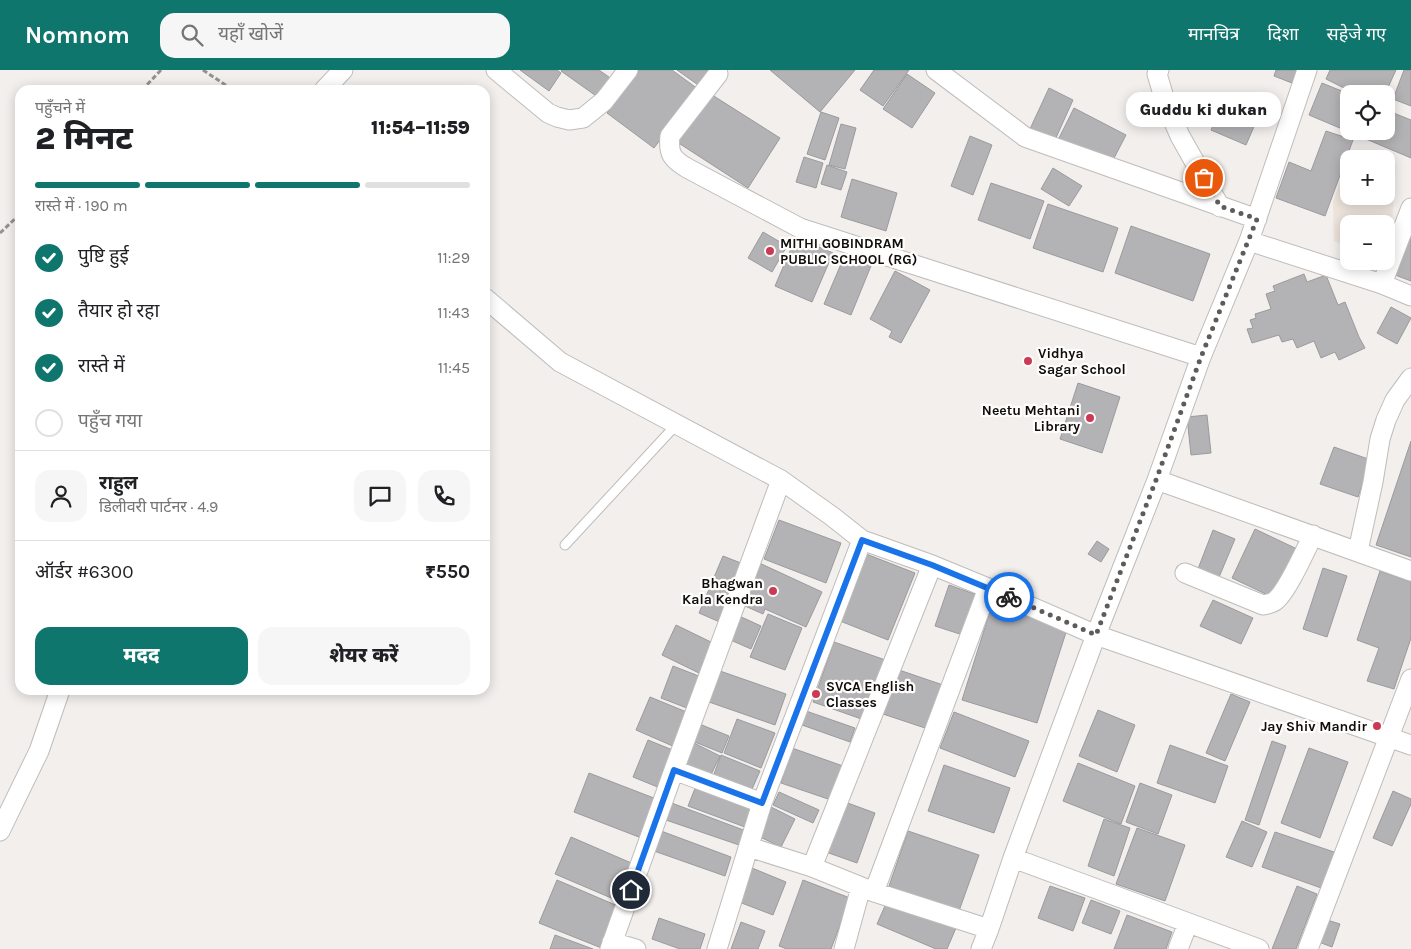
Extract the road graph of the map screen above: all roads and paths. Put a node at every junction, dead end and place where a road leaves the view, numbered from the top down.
1 (161, 70) edge
2 (203, 70) edge
3 (343, 70) edge
4 (496, 70) edge
5 (628, 70) edge
6 (936, 70) edge
7 (1158, 70) edge
8 (1307, 70) edge
9 (718, 74) dead end
10 (147, 85) edge
11 (225, 85) edge
12 (329, 85) edge
13 (1220, 206) junction
14 (1411, 208) edge
15 (15, 219) edge
16 (1257, 219) junction
17 (0, 233) edge
18 (1249, 241) junction
19 (1382, 284) junction
20 (1411, 296) edge
21 (490, 302) edge
22 (1201, 357) junction
23 (1411, 378) edge
24 (676, 425) junction
25 (781, 480) junction
26 (1156, 480) junction
27 (1313, 535) junction
28 (862, 540) junction
29 (565, 545) dead end
30 (1358, 551) junction
31 (932, 565) junction
32 (1411, 571) edge
33 (1185, 573) dead end
34 (988, 588) junction
35 (1096, 635) junction
36 (1411, 679) edge
37 (58, 695) edge
38 (1389, 736) junction
39 (1411, 745) edge
40 (674, 770) junction
41 (762, 803) junction
42 (0, 831) edge
43 (749, 847) junction
44 (1013, 858) junction
45 (812, 867) junction
46 (868, 889) junction
47 (1188, 923) junction
48 (989, 929) junction
49 (611, 945) edge
50 (636, 949) edge
51 (717, 949) edge
52 (844, 949) edge
53 (981, 949) edge
54 (1178, 949) edge
55 (1259, 949) edge
56 (1308, 949) edge

1 - 10 path
2 - 11 path
3 - 12 street
4 - 5 street
6 - 13 street
7 - 13 street
8 - 16 street
9 - 22 street
13 - 16 street
14 - 19 street
15 - 17 path
16 - 18 street
18 - 19 street
18 - 22 street
19 - 20 street
21 - 24 street
22 - 26 street
23 - 30 street
24 - 25 street
24 - 29 lane
25 - 28 street
25 - 40 street
26 - 27 street
26 - 35 street
27 - 30 street
27 - 33 street
28 - 31 street
28 - 41 street
30 - 32 street
31 - 34 street
31 - 45 street
34 - 35 street
34 - 46 street
35 - 38 street
35 - 44 street
36 - 38 street
37 - 42 street
38 - 39 street
38 - 56 street
40 - 41 street
40 - 49 street
41 - 43 street
43 - 45 street
43 - 51 street
44 - 47 street
44 - 48 street
45 - 46 street
46 - 48 street
46 - 52 street
47 - 54 street
47 - 55 street
48 - 53 street
49 - 50 street

